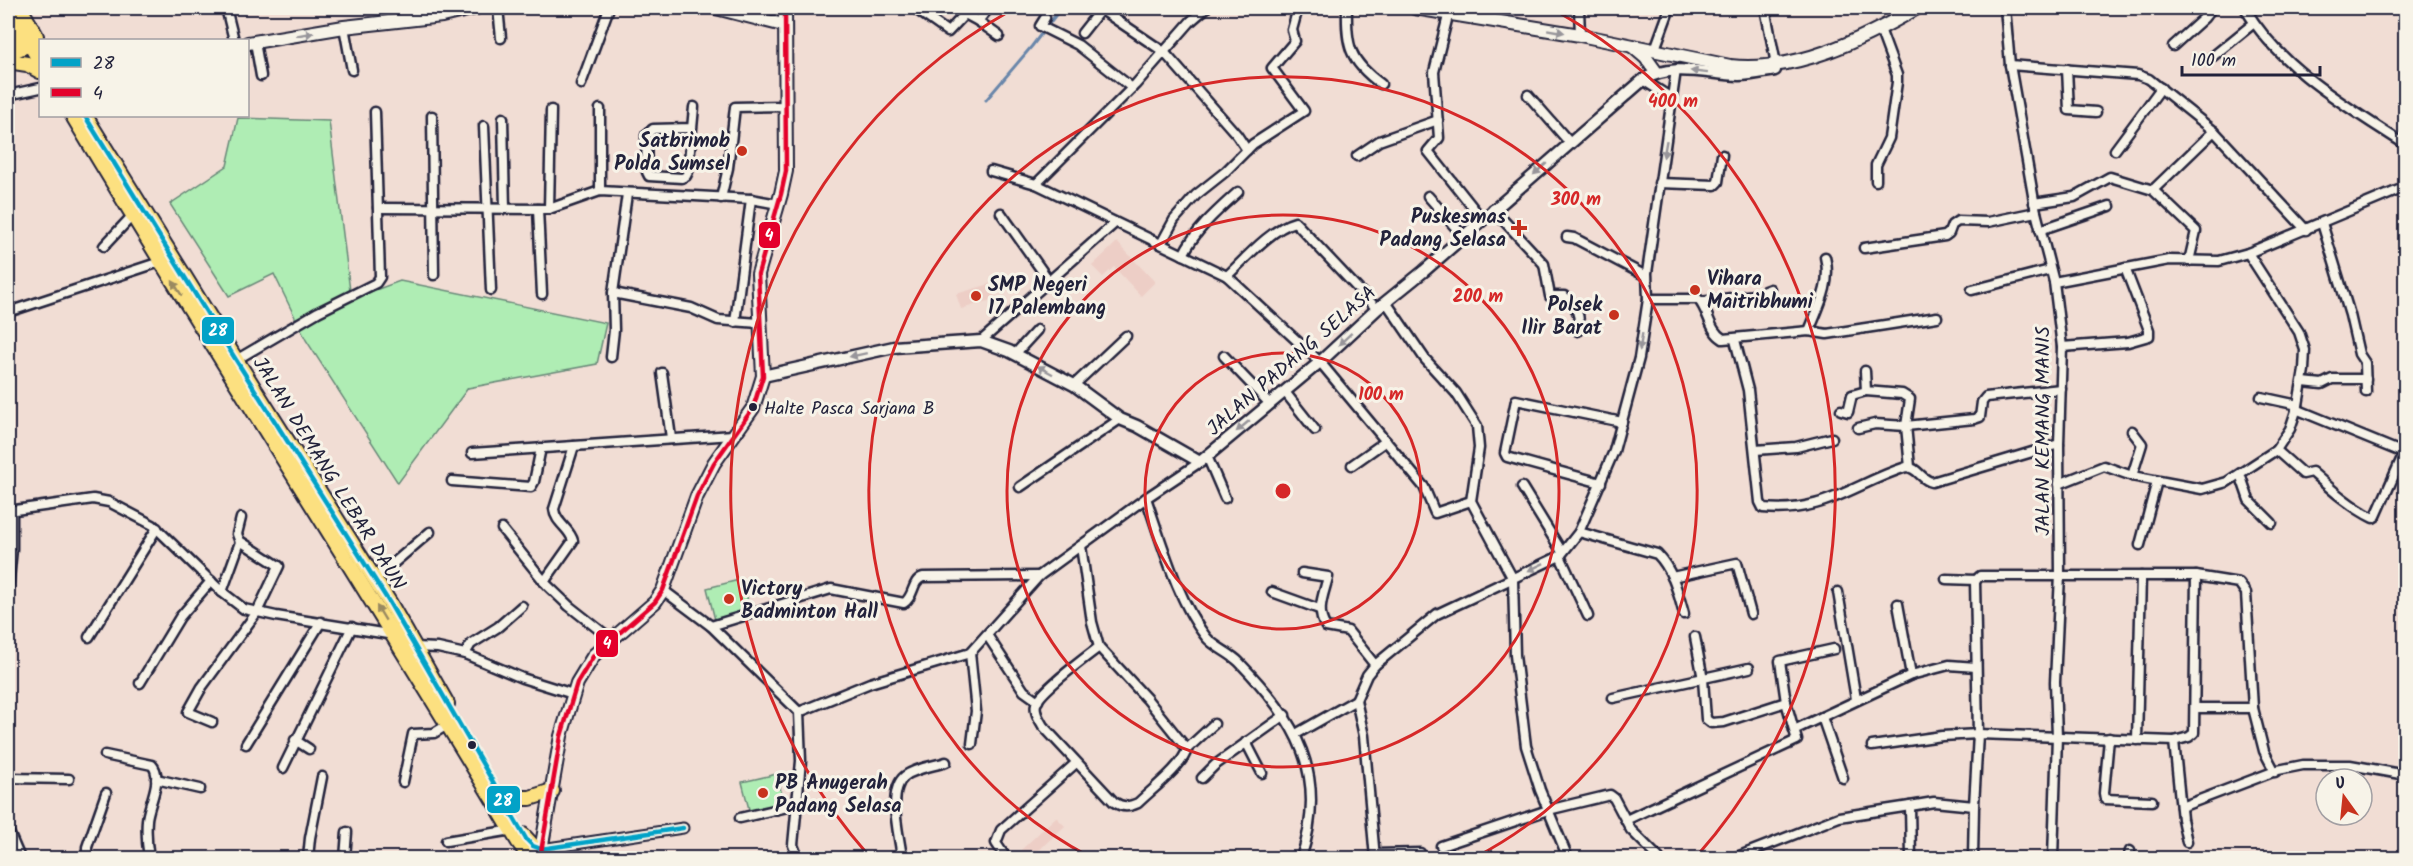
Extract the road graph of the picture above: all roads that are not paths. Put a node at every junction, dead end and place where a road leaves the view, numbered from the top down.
1 (226, 8) edge
2 (477, 8) edge
3 (498, 8) edge
4 (609, 8) edge
5 (716, 8) edge
6 (785, 8) edge
7 (914, 8) edge
8 (989, 8) edge
9 (1100, 8) edge
10 (1205, 8) edge
11 (1298, 8) edge
12 (1347, 8) edge
13 (1415, 8) edge
14 (1579, 8) edge
15 (1670, 8) edge
16 (1765, 8) edge
17 (1917, 8) edge
18 (2005, 8) edge
19 (2212, 8) edge
20 (2245, 8) edge
21 (11, 10) edge
22 (1450, 10) edge
23 (432, 12) edge
24 (1045, 18) dead end
25 (978, 21) junction
26 (2254, 23) junction
27 (783, 25) junction
28 (345, 27) junction
29 (1880, 29) junction
30 (1082, 33) dead end
31 (1580, 35) junction
32 (999, 36) dead end
33 (501, 38) dead end
34 (234, 39) edge
35 (8, 42) edge
36 (251, 43) edge
37 (35, 44) edge
38 (1631, 45) junction
39 (2173, 46) dead end
40 (1661, 51) junction
41 (8, 52) edge
42 (1164, 52) junction
43 (2212, 57) dead end
44 (8, 61) edge
45 (1798, 61) junction
46 (1776, 64) junction
47 (2010, 65) junction
48 (2067, 69) junction
49 (39, 70) edge
50 (352, 70) dead end
51 (1676, 70) junction
52 (1656, 72) junction
53 (261, 76) dead end
54 (1643, 80) junction
55 (581, 84) dead end
56 (1381, 84) dead end
57 (39, 88) edge
58 (1132, 88) junction
59 (2161, 88) junction
60 (8, 95) edge
61 (1528, 95) dead end
62 (1673, 99) junction
63 (786, 106) junction
64 (694, 107) dead end
65 (600, 109) dead end
66 (551, 110) dead end
67 (375, 112) dead end
68 (2096, 112) dead end
69 (432, 116) dead end
70 (74, 117) edge
71 (86, 117) edge
72 (504, 118) dead end
73 (1438, 120) junction
74 (483, 126) dead end
75 (692, 128) junction
76 (2214, 131) junction
77 (1570, 143) junction
78 (2406, 145) edge
79 (1247, 150) junction
80 (2115, 150) dead end
81 (1722, 155) dead end
82 (1357, 156) dead end
83 (991, 171) dead end
84 (668, 177) junction
85 (1876, 182) dead end
86 (1659, 183) junction
87 (1036, 184) junction
88 (2406, 187) edge
89 (2153, 190) junction
90 (600, 191) junction
91 (1238, 192) dead end
92 (627, 194) junction
93 (667, 194) junction
94 (1428, 196) dead end
95 (721, 198) junction
96 (751, 200) junction
97 (778, 204) junction
98 (2110, 206) dead end
99 (2035, 207) junction
100 (378, 208) junction
101 (434, 209) junction
102 (505, 209) junction
103 (538, 209) junction
104 (549, 209) junction
105 (486, 210) junction
106 (1493, 210) junction
107 (1001, 213) dead end
108 (133, 215) junction
109 (1482, 219) junction
110 (1115, 223) junction
111 (2322, 223) junction
112 (2040, 230) junction
113 (2306, 230) junction
114 (1463, 236) junction
115 (1567, 237) dead end
116 (1161, 244) junction
117 (104, 246) dead end
118 (1864, 248) dead end
119 (2248, 254) junction
120 (1183, 255) junction
121 (1826, 257) dead end
122 (160, 261) junction
123 (2189, 261) junction
124 (2125, 268) junction
125 (2050, 270) junction
126 (434, 274) dead end
127 (1227, 276) junction
128 (1646, 276) junction
129 (1050, 282) junction
130 (2054, 282) junction
131 (1770, 289) dead end
132 (491, 290) dead end
133 (1972, 291) dead end
134 (613, 293) junction
135 (542, 294) dead end
136 (1648, 299) junction
137 (1386, 302) junction
138 (1701, 302) junction
139 (1377, 309) junction
140 (8, 312) edge
141 (1937, 317) dead end
142 (735, 322) junction
143 (759, 323) junction
144 (1037, 330) dead end
145 (1578, 331) dead end
146 (1809, 331) junction
147 (1126, 336) dead end
148 (1735, 339) junction
149 (981, 341) junction
150 (2062, 347) junction
151 (1015, 354) junction
152 (1224, 356) dead end
153 (611, 357) dead end
154 (236, 360) junction
155 (1320, 362) junction
156 (1865, 372) dead end
157 (662, 373) dead end
158 (763, 376) junction
159 (2366, 379) junction
160 (2303, 382) junction
161 (1074, 385) junction
162 (2061, 389) junction
163 (1866, 391) junction
164 (1285, 392) junction
165 (2366, 392) dead end
166 (2261, 398) dead end
167 (1270, 404) junction
168 (2297, 407) junction
169 (1841, 410) dead end
170 (1120, 419) junction
171 (1622, 422) junction
172 (1906, 426) junction
173 (1858, 428) dead end
174 (1315, 430) dead end
175 (2132, 431) dead end
176 (733, 435) junction
177 (671, 438) junction
178 (1832, 438) dead end
179 (1386, 441) junction
180 (2059, 444) junction
181 (574, 446) junction
182 (541, 448) junction
183 (1755, 450) junction
184 (2276, 450) junction
185 (472, 453) dead end
186 (2405, 454) edge
187 (1204, 459) junction
188 (1352, 465) dead end
189 (1910, 467) junction
190 (2240, 474) junction
191 (2132, 477) junction
192 (452, 481) dead end
193 (2157, 481) junction
194 (1601, 483) junction
195 (2060, 484) junction
196 (1020, 487) dead end
197 (1522, 487) dead end
198 (1146, 498) junction
199 (1225, 498) dead end
200 (1471, 501) junction
201 (10, 510) edge
202 (241, 518) dead end
203 (2272, 523) dead end
204 (157, 528) junction
205 (502, 529) dead end
206 (430, 532) dead end
207 (1579, 532) junction
208 (240, 541) junction
209 (2140, 545) dead end
210 (1081, 546) junction
211 (1561, 554) junction
212 (1302, 573) dead end
213 (2060, 575) junction
214 (1039, 576) junction
215 (2141, 576) junction
216 (2196, 576) junction
217 (1672, 577) junction
218 (1513, 579) junction
219 (1946, 579) dead end
220 (211, 580) junction
221 (375, 580) junction
222 (1976, 580) junction
223 (544, 582) junction
224 (8, 589) edge
225 (663, 590) junction
226 (222, 592) junction
227 (1272, 592) dead end
228 (1838, 592) dead end
229 (1898, 604) dead end
230 (522, 606) dead end
231 (1319, 609) junction
232 (257, 612) junction
233 (1684, 614) dead end
234 (1751, 614) dead end
235 (1588, 616) dead end
236 (321, 622) junction
237 (711, 626) junction
238 (352, 627) junction
239 (987, 635) junction
240 (89, 637) dead end
241 (1695, 637) dead end
242 (405, 639) junction
243 (611, 639) junction
244 (1099, 647) junction
245 (1834, 649) dead end
246 (970, 653) junction
247 (465, 654) junction
248 (1375, 665) junction
249 (1976, 667) junction
250 (1749, 668) dead end
251 (1911, 675) junction
252 (1703, 679) junction
253 (140, 683) dead end
254 (573, 694) junction
255 (1613, 698) dead end
256 (1856, 699) junction
257 (1356, 700) junction
258 (1038, 701) junction
259 (1786, 702) junction
260 (2195, 708) junction
261 (2253, 708) junction
262 (799, 712) junction
263 (1285, 714) junction
264 (1822, 717) junction
265 (212, 722) dead end
266 (449, 724) junction
267 (1214, 724) dead end
268 (1794, 730) junction
269 (1296, 734) junction
270 (1978, 734) junction
271 (2057, 736) junction
272 (2109, 738) junction
273 (295, 740) junction
274 (2137, 740) junction
275 (2174, 741) junction
276 (1246, 742) junction
277 (246, 744) dead end
278 (972, 744) dead end
279 (1872, 746) dead end
280 (309, 748) dead end
281 (1187, 749) junction
282 (105, 755) dead end
283 (946, 762) dead end
284 (1076, 763) junction
285 (283, 768) dead end
286 (2275, 772) junction
287 (1262, 773) dead end
288 (2406, 775) edge
289 (322, 777) dead end
290 (8, 778) edge
291 (1202, 778) dead end
292 (1843, 778) dead end
293 (69, 779) dead end
294 (156, 779) junction
295 (403, 782) dead end
296 (200, 789) dead end
297 (552, 791) junction
298 (106, 794) dead end
299 (501, 798) junction
300 (2152, 801) dead end
301 (796, 805) junction
302 (1910, 806) junction
303 (1974, 806) junction
304 (2181, 807) junction
305 (1548, 810) junction
306 (740, 818) dead end
307 (1626, 820) junction
308 (683, 828) dead end
309 (8, 830) edge
310 (512, 830) junction
311 (347, 832) dead end
312 (446, 841) dead end
313 (2187, 842) dead end
314 (1441, 846) dead end
315 (1420, 853) dead end
316 (540, 855) edge
317 (1375, 856) edge
318 (20, 858) edge
319 (87, 858) edge
320 (148, 858) edge
321 (308, 858) edge
322 (345, 858) edge
323 (798, 858) edge
324 (902, 858) edge
325 (1006, 858) edge
326 (1301, 858) edge
327 (1568, 858) edge
328 (1659, 858) edge
329 (1734, 858) edge
330 (1911, 858) edge
331 (1972, 858) edge
332 (2053, 858) edge

1 - 34 street
2 - 23 main road
3 - 33 street
4 - 55 street
5 - 27 main road
6 - 27 main road
7 - 25 street
8 - 25 street
9 - 30 street
9 - 42 street
10 - 42 street
11 - 79 street
12 - 56 street
13 - 22 main road
14 - 31 street
15 - 40 street
16 - 46 street
17 - 29 main road
18 - 47 street, JALAN KEMANG MANIS
19 - 39 street
20 - 26 street
21 - 37 highway
22 -> 31 main road
22 - 73 street
23 - 28 main road
24 - 58 street
25 - 32 street
26 - 43 street
26 - 78 street
27 - 63 main road
36 -> 28 main road
28 - 50 street
29 - 45 main road
29 - 85 street
31 - 38 main road
35 - 37 highway
36 - 53 street
37 - 41 highway
38 - 40 main road
38 - 52 main road
40 - 46 main road
42 - 58 street
42 - 79 street
44 - 49 highway
45 - 46 main road
45 -> 51 street, JALAN PADANG SELASA
47 - 48 street
47 - 99 street, JALAN KEMANG MANIS
48 - 59 street
48 - 68 street
51 - 52 street, JALAN PADANG SELASA
51 - 62 street
52 - 54 street, JALAN PADANG SELASA
54 - 62 street
54 - 77 street, JALAN PADANG SELASA
57 - 60 street
58 - 87 street
59 - 76 street
59 - 80 street
61 - 77 street
62 -> 86 street
63 - 95 street
63 - 97 main road
64 - 75 street
65 - 90 street
66 - 104 street
67 - 100 street
69 - 101 street
70 - 108 highway, JALAN DEMANG LEBAR DAUN
71 - 154 highway, JALAN DEMANG LEBAR DAUN
72 - 102 street
73 - 82 street
73 - 109 street
74 - 105 street
75 - 84 street
75 - 84 street
76 - 89 street
76 - 113 street
77 -> 106 street, JALAN PADANG SELASA
79 - 116 street
81 - 86 street
83 - 87 street
84 - 93 street
86 - 128 street
87 - 110 street
88 - 111 street
89 - 99 street
89 - 123 street
90 - 92 street
90 - 104 street
91 - 120 street
92 - 93 street
92 - 134 street
93 - 95 street
94 - 114 street
95 - 96 street
96 - 97 street
96 - 142 street
97 - 143 main road
98 - 112 street
99 - 112 street, JALAN KEMANG MANIS
99 - 118 street
100 - 101 street
100 - 154 street
101 - 105 street
101 - 126 street
102 - 103 street
102 - 105 street
103 - 104 street
103 - 135 street
105 - 132 street
106 - 109 street, JALAN PADANG SELASA
106 - 145 street
107 - 129 street
108 - 117 street
108 - 122 highway, JALAN DEMANG LEBAR DAUN
109 - 114 street, JALAN PADANG SELASA
110 - 116 street
110 - 129 street
111 - 113 street
111 - 159 street
112 - 125 street, JALAN KEMANG MANIS
113 - 119 street
114 - 137 street, JALAN PADANG SELASA
115 - 128 street
116 - 120 street
119 - 123 street
119 - 160 street
120 - 127 street
121 - 146 street
122 - 140 street
242 -> 122 highway, JALAN DEMANG LEBAR DAUN
123 - 124 street
124 - 130 street
124 - 150 street
125 - 130 street, JALAN KEMANG MANIS
125 - 133 street
127 - 139 street
127 - 155 street
128 - 136 street
129 - 149 street
130 - 150 street, JALAN KEMANG MANIS
131 - 138 street
134 - 142 street
134 - 153 street
136 - 138 street
136 -> 171 street
137 - 139 street, JALAN PADANG SELASA
137 - 200 street
138 - 148 street
139 -> 155 street, JALAN PADANG SELASA
141 - 146 street
142 - 143 street
143 - 158 main road
144 - 151 street
146 - 148 street
147 - 161 street
148 - 183 street
149 - 151 street, JALAN PADANG SELASA
149 -> 158 street, JALAN PADANG SELASA
150 - 162 street, JALAN KEMANG MANIS
161 -> 151 street, JALAN PADANG SELASA
152 - 167 street
154 - 221 highway, JALAN DEMANG LEBAR DAUN
155 - 164 street, JALAN PADANG SELASA
155 - 179 street
156 - 163 street
157 - 177 street
158 - 176 main road
159 - 160 street
159 - 165 street
160 - 168 street
161 - 170 street, JALAN PADANG SELASA
162 - 172 street
162 - 180 street, JALAN KEMANG MANIS
163 - 169 street
163 - 172 street
164 - 167 street, JALAN PADANG SELASA
164 - 174 street
166 - 168 street
167 -> 187 street, JALAN PADANG SELASA
168 - 184 street
168 - 186 street
170 - 187 street, JALAN PADANG SELASA
170 - 196 street
171 - 194 street
171 - 194 street
172 - 173 street
172 - 189 street
175 - 191 street
176 - 177 street
176 - 225 main road
177 - 181 street
178 - 183 street
179 - 188 street
179 - 200 street
180 - 189 street
180 - 195 street, JALAN KEMANG MANIS
181 - 182 street
181 - 223 street
182 - 185 street
182 - 192 street
183 - 189 street
184 - 186 street
184 - 190 street
187 - 198 street
187 - 199 street
190 - 193 street
190 - 203 street
191 - 193 street
191 - 195 street
193 - 209 street
194 - 207 street
195 - 213 street, JALAN KEMANG MANIS
197 - 211 street
198 - 210 street
198 - 263 street
200 - 218 street
201 - 204 street
201 - 224 street
202 - 208 street
204 - 220 street
204 - 240 street
205 - 223 street
206 - 221 street
207 - 211 street
207 - 217 street
208 - 226 street
208 - 232 street
210 - 214 street
210 - 244 street
211 -> 218 street
211 - 235 street
212 - 231 street
213 - 215 street
213 - 222 street
213 - 271 street, JALAN KEMANG MANIS
214 - 237 street
214 - 239 street
215 - 216 street
215 - 274 street
216 - 260 street
216 - 261 street
217 - 233 street
217 - 234 street
218 - 248 street
218 - 305 street
219 - 222 street
220 - 226 street
220 - 253 street
221 - 242 highway, JALAN DEMANG LEBAR DAUN
222 - 249 street
223 - 243 street
225 - 237 street
225 - 243 main road
226 - 232 street
227 - 231 street
228 - 256 street
229 - 251 street
230 - 247 street
231 - 248 street
232 - 236 street
232 - 265 street
236 - 238 street
236 - 277 street
237 - 262 street
238 - 242 street
238 - 273 street
239 - 246 street
239 - 258 street
241 - 252 street
242 - 247 street
242 - 266 highway, JALAN DEMANG LEBAR DAUN
242 - 299 highway, JALAN DEMANG LEBAR DAUN
243 - 254 main road
244 - 258 street
244 - 281 street
245 - 259 street
246 - 262 street
246 - 278 street
247 - 254 street
248 - 257 street
249 - 251 street
249 - 270 street
250 - 252 street
251 - 256 street
252 - 255 street
252 - 259 street
254 - 297 main road
256 - 264 street
257 - 269 street
257 - 317 street
258 - 284 street
259 - 268 street
260 - 261 street
260 - 275 street
261 - 286 street
262 - 301 street
263 - 269 street
263 - 276 street
264 - 268 street
264 - 292 street
266 - 295 street
266 - 310 highway, JALAN DEMANG LEBAR DAUN
267 - 281 street
268 - 307 street
269 - 326 street
270 - 271 street
270 - 279 street
270 - 303 street
271 - 272 street
271 - 332 street, JALAN KEMANG MANIS
272 - 274 street
272 - 300 street
273 - 280 street
273 - 285 street
274 - 275 street
275 - 304 street
276 - 287 street
276 - 291 street
281 - 284 street
282 - 294 street
283 - 324 street
284 - 325 street
286 - 288 street
286 - 304 street
289 - 321 street
290 - 293 street
294 - 296 street
294 - 320 street
297 - 299 highway
297 - 316 main road
298 - 319 street
299 - 316 highway, JALAN DEMANG LEBAR DAUN
301 - 306 street
301 - 323 street
302 - 303 street
302 - 329 street
302 - 330 street
303 - 331 street
304 - 313 street
305 - 307 street
305 - 314 street
305 - 327 street
307 - 328 street
308 - 316 street
309 - 318 street
310 - 312 street
310 - 316 highway, JALAN DEMANG LEBAR DAUN
311 - 322 street
315 - 317 street

